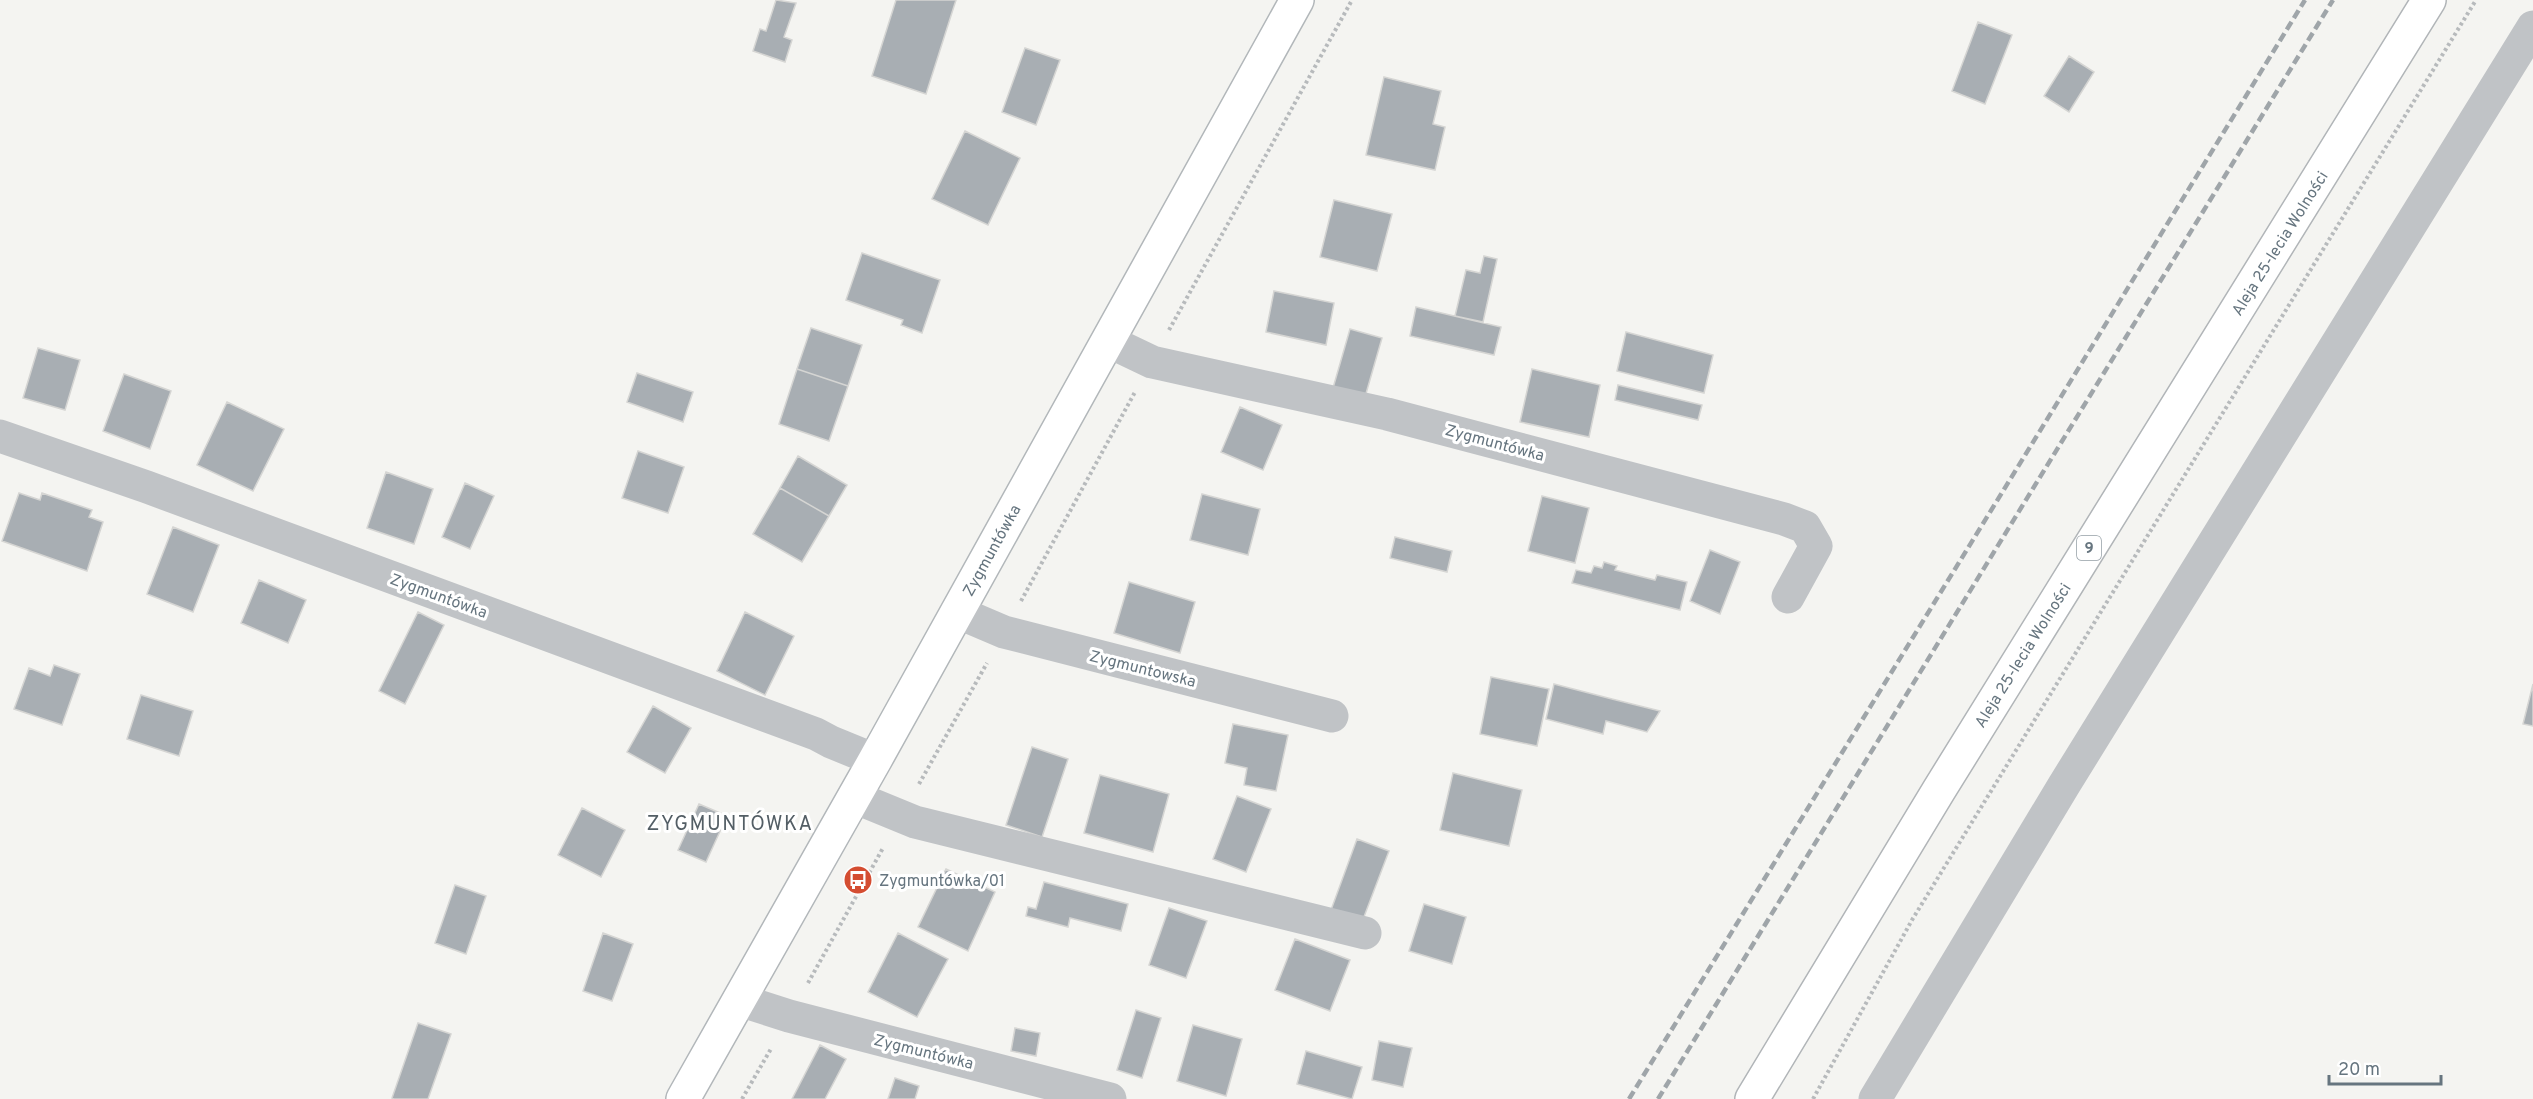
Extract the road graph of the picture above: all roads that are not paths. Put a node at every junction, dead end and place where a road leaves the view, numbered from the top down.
1 (1297, 0) edge
2 (2429, 0) edge
3 (2533, 27) edge
4 (1108, 340) junction
5 (0, 436) edge
6 (1788, 597) dead end
7 (957, 612) junction
8 (1332, 716) dead end
9 (875, 760) junction
10 (854, 797) junction
11 (1365, 933) dead end
12 (739, 1000) junction
13 (683, 1099) edge
14 (1110, 1099) edge
15 (1752, 1099) edge
16 (1875, 1099) edge

1 - 4 main road, Zygmuntówka
2 - 15 main road, Aleja 25-lecia Wolności / 9
3 - 16 street
4 - 6 street, Zygmuntówka
4 - 7 main road, Zygmuntówka
5 - 9 street, Zygmuntówka
7 - 8 street, Zygmuntowska
7 - 9 main road, Zygmuntówka
9 - 10 main road, Zygmuntówka
10 - 11 street
10 - 12 main road, Zygmuntówka
12 - 13 main road, Zygmuntówka
12 - 14 street, Zygmuntówka

